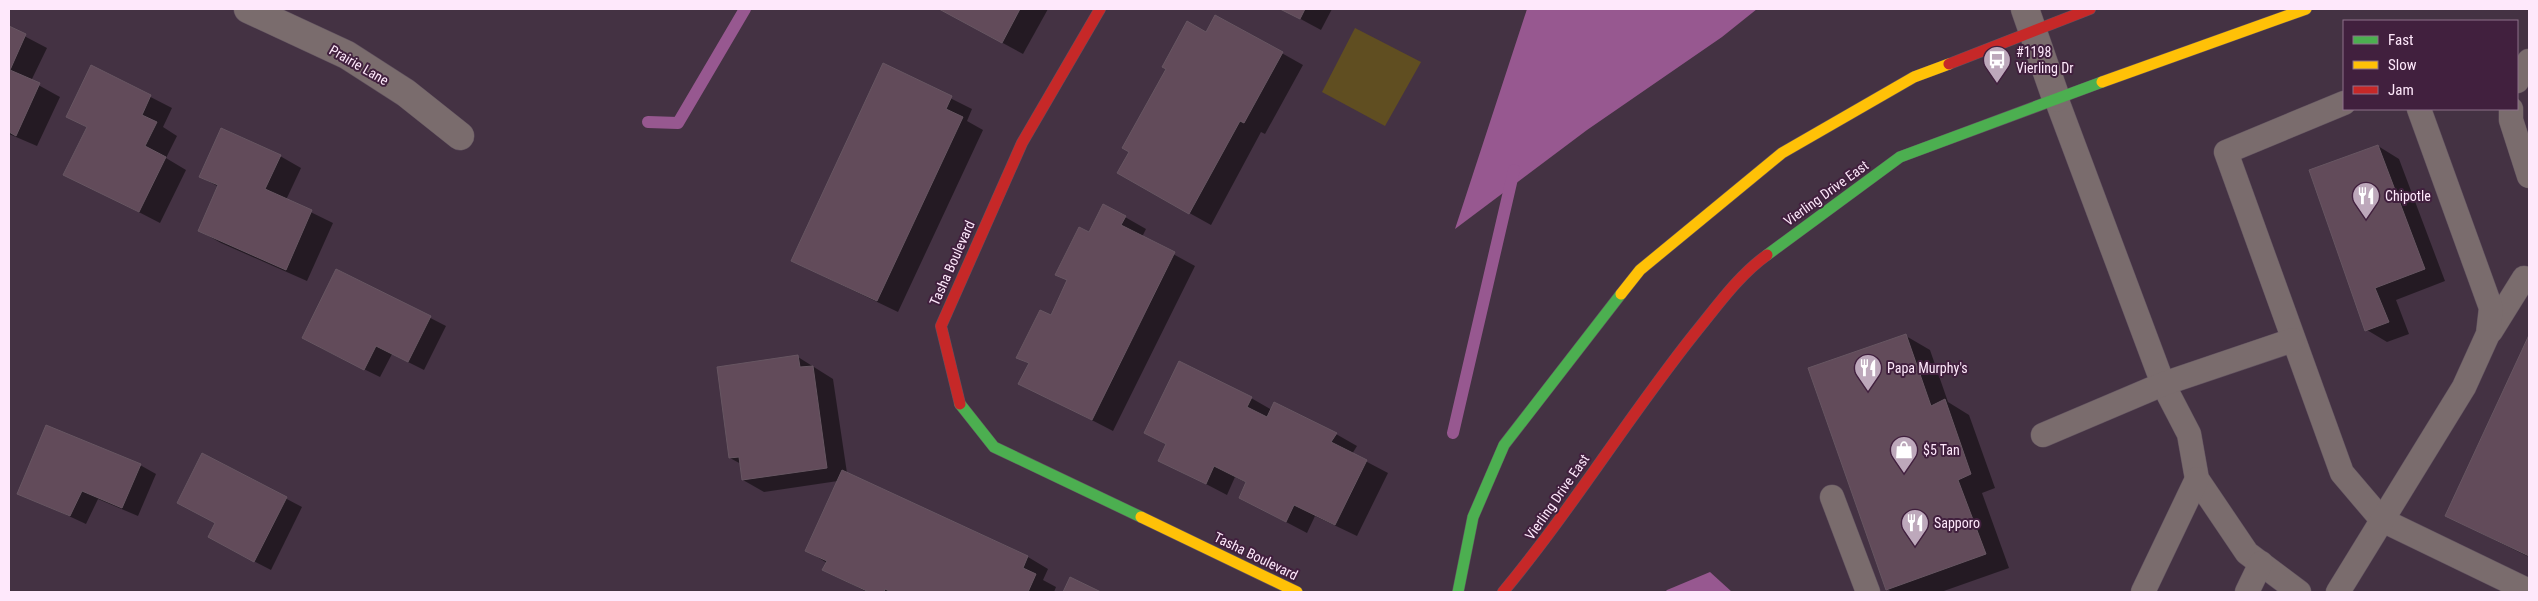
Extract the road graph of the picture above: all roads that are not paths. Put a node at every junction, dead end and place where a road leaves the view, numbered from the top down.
1 (248, 9) edge
2 (1100, 9) edge
3 (2090, 9) edge
4 (2306, 9) edge
5 (2028, 20) edge
6 (2529, 61) edge
7 (2518, 79) edge
8 (2056, 98) junction
9 (2343, 104) edge
10 (2420, 110) edge
11 (2511, 110) edge
12 (460, 136) dead end
13 (2529, 176) edge
14 (2529, 280) edge
15 (2488, 334) junction
16 (2293, 340) junction
17 (2163, 384) junction
18 (2044, 435) dead end
19 (2197, 479) junction
20 (1832, 497) dead end
21 (2382, 520) junction
22 (2261, 564) junction
23 (2529, 591) edge
24 (1297, 592) edge
25 (1458, 592) edge
26 (1502, 592) edge
27 (1868, 592) edge
28 (2143, 592) edge
29 (2247, 592) edge
30 (2299, 592) edge
31 (2338, 592) edge

1 - 12 street, Prairie Lane
2 - 24 street, Tasha Boulevard
3 - 5 street
4 - 8 street, Vierling Drive East
5 - 8 street
5 - 25 street
6 - 7 lane
8 - 17 lane
8 - 26 street, Vierling Drive East
9 - 16 lane
10 - 15 lane
11 - 13 lane
14 - 15 lane
15 - 21 lane
16 - 17 lane
16 - 21 lane
17 - 18 lane
17 - 19 lane
19 - 22 lane
19 - 28 lane
20 - 27 lane
21 - 23 lane
21 - 31 lane
22 - 29 lane
22 - 30 lane

